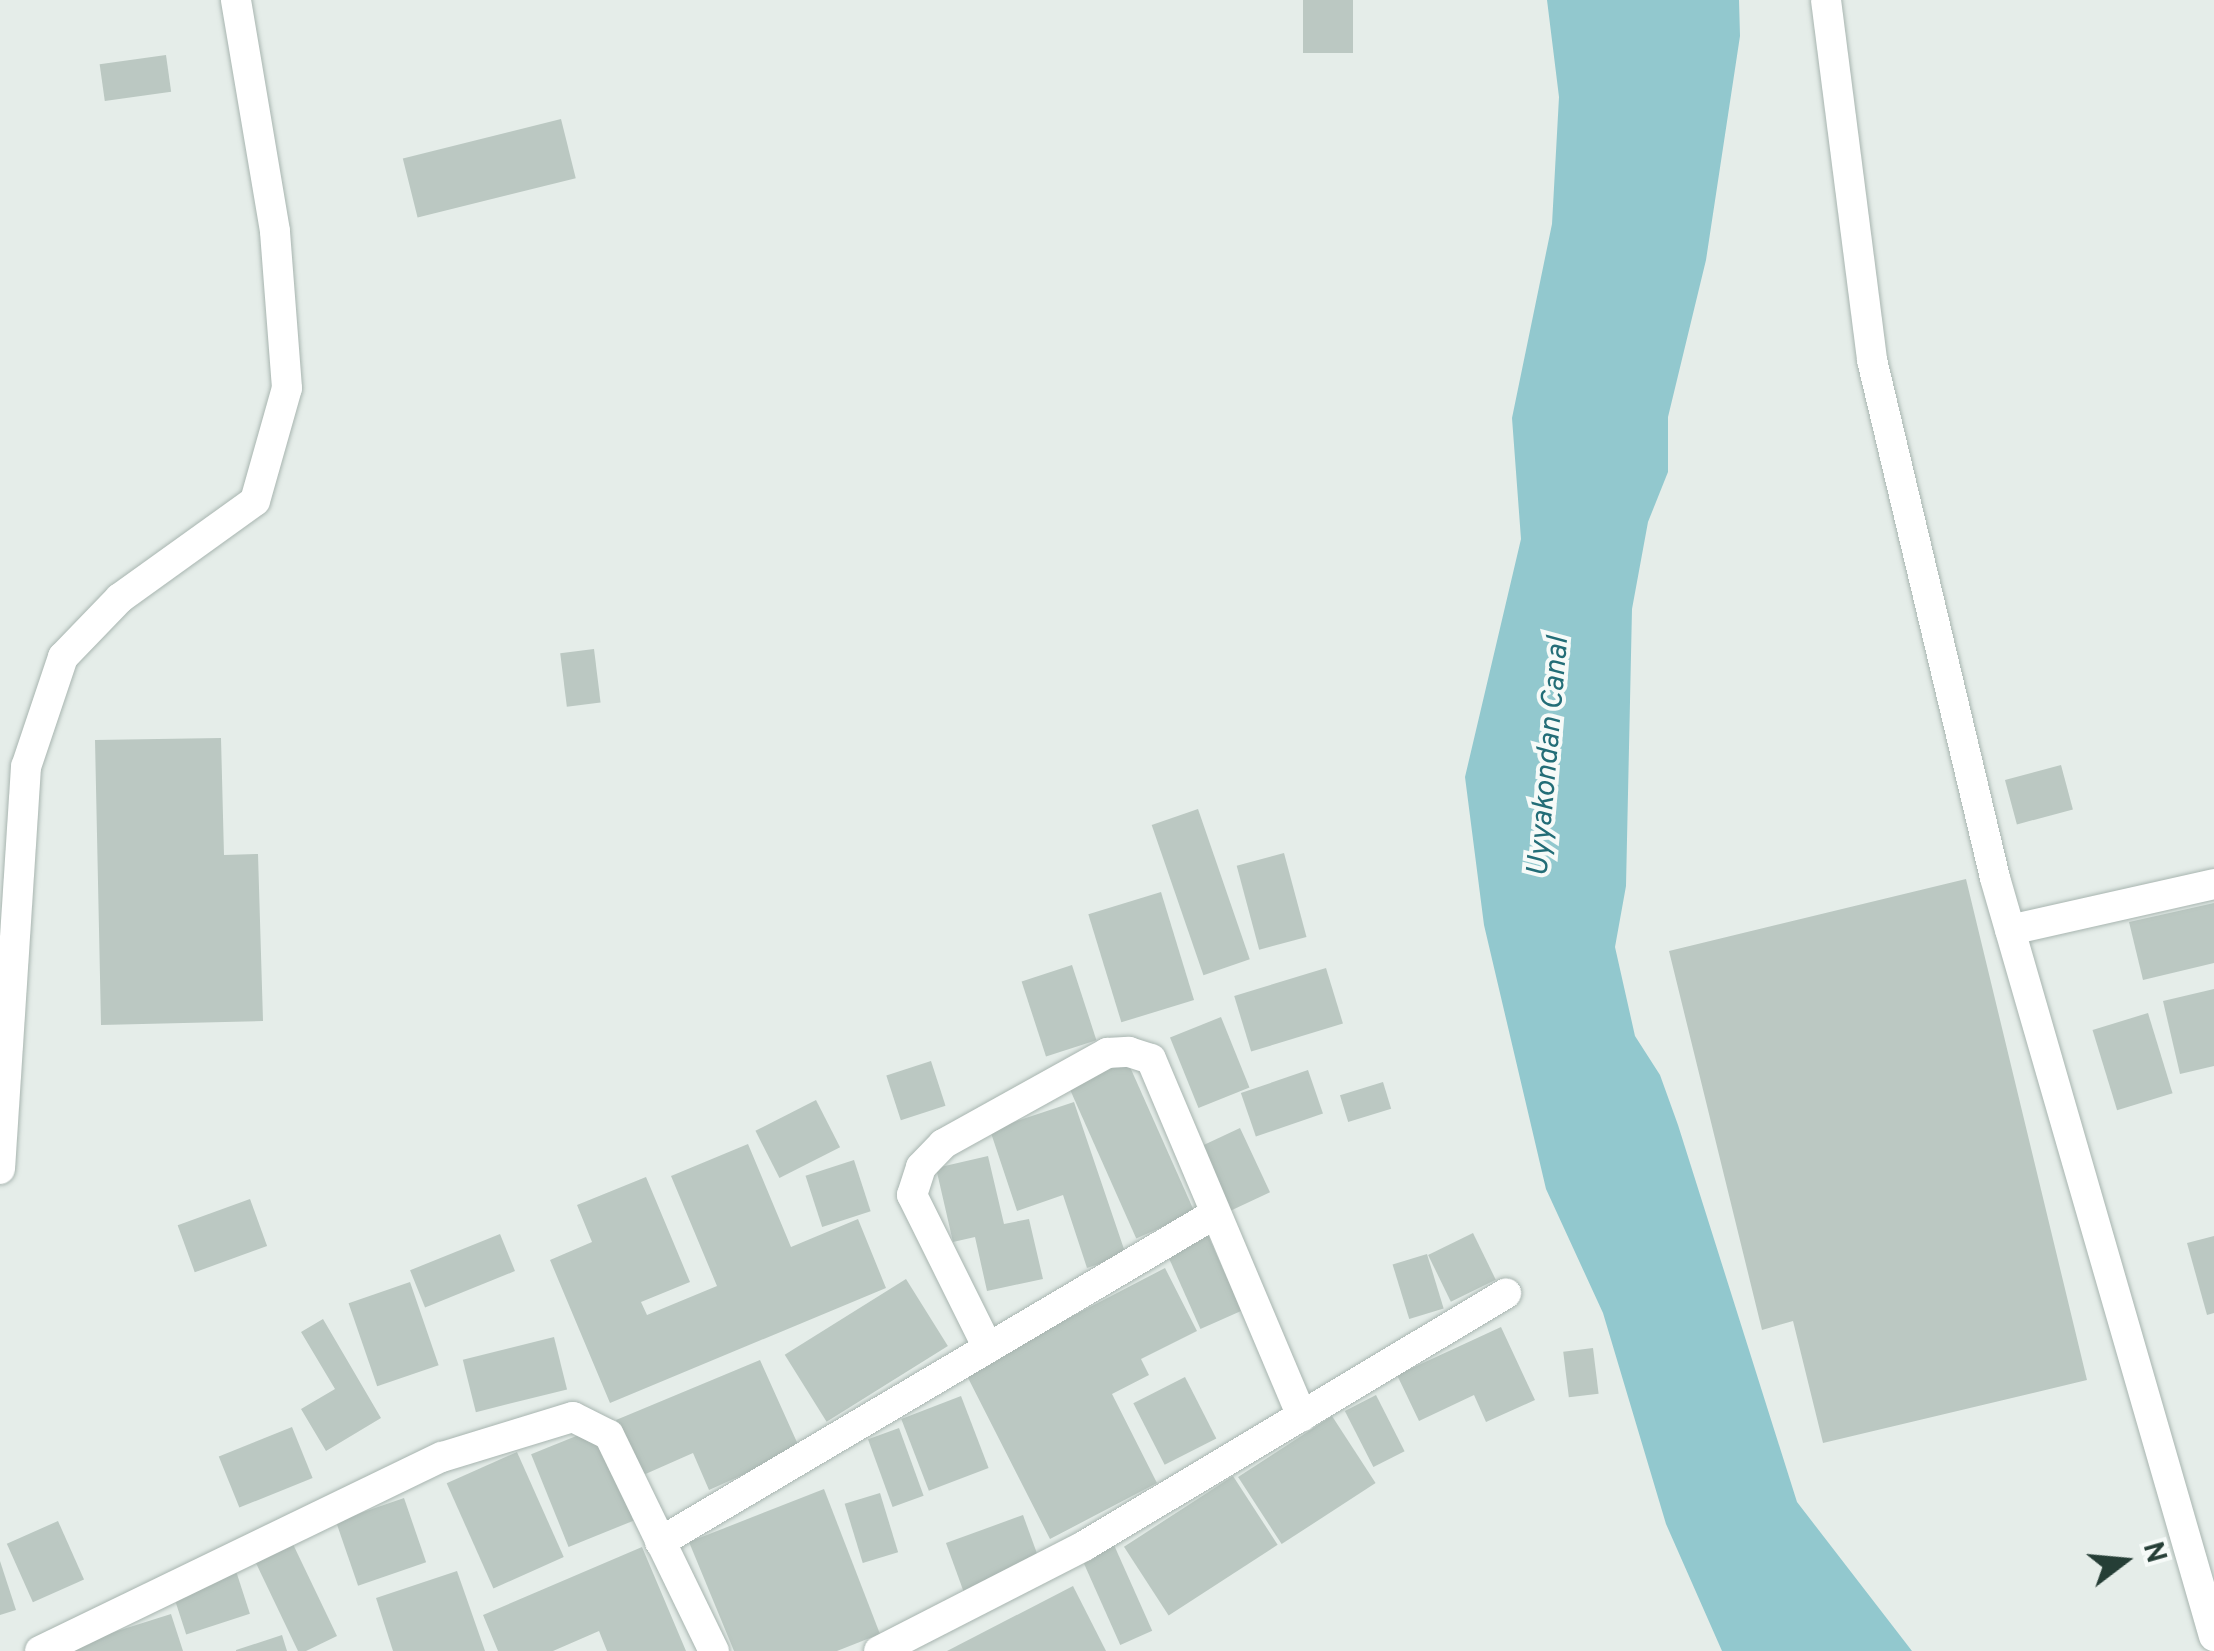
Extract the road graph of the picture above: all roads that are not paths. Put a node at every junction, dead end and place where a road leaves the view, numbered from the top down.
1 (236, 0) edge
2 (1826, 0) edge
3 (2214, 884) edge
4 (2010, 930) junction
5 (0, 1169) edge
6 (1213, 1215) junction
7 (1506, 1293) dead end
8 (988, 1348) junction
9 (1302, 1416) junction
10 (660, 1542) junction
11 (2214, 1636) edge
12 (40, 1651) edge
13 (714, 1651) edge
14 (879, 1651) edge

1 - 5 street
2 - 4 street
3 - 4 street
4 - 11 street
6 - 8 street
6 - 8 street
6 - 9 street
7 - 9 street
8 - 10 street
9 - 14 street
10 - 12 street
10 - 13 street

